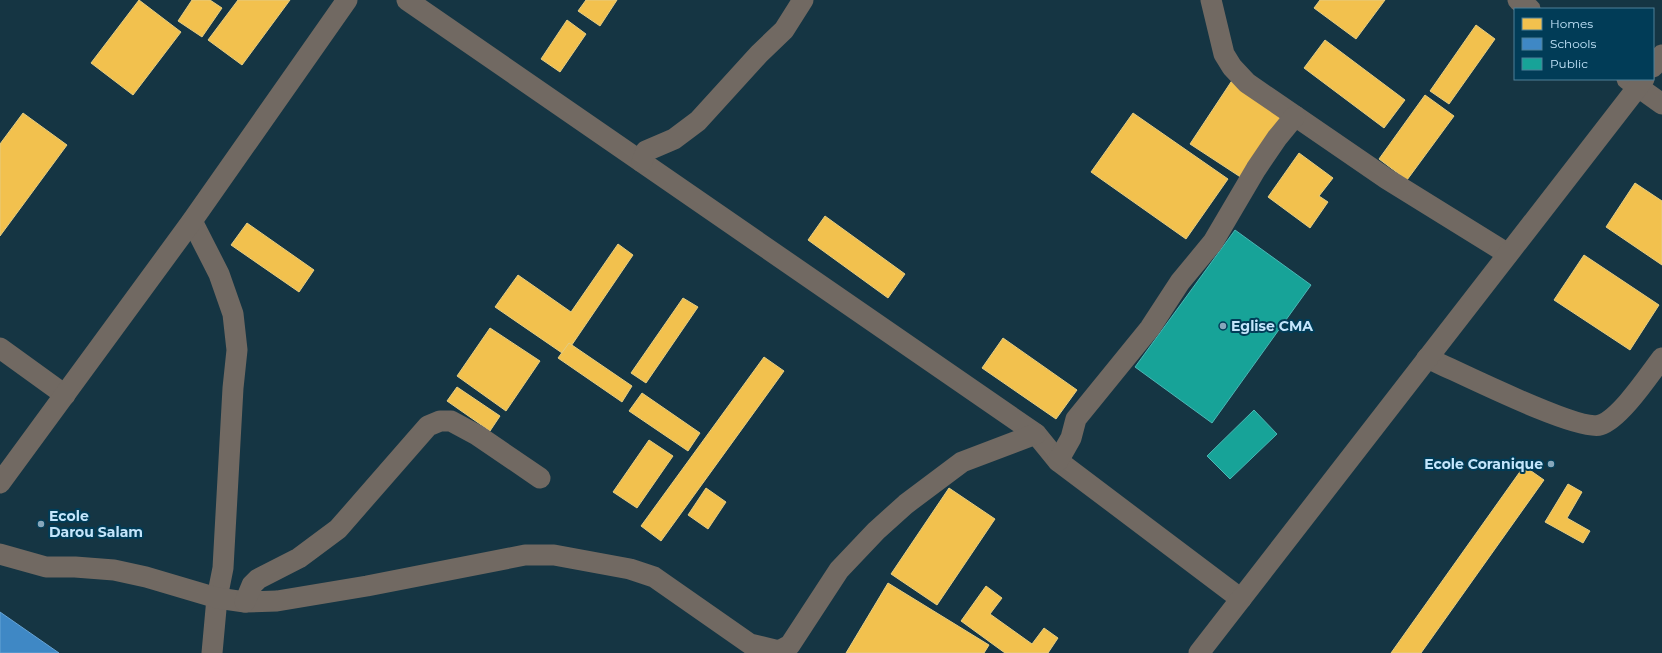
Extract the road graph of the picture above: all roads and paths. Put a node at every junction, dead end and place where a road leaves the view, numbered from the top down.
1 (347, 0) edge
2 (407, 0) edge
3 (804, 0) edge
4 (1211, 0) edge
5 (1518, 0) edge
6 (1529, 8) edge
7 (1662, 55) edge
8 (1654, 66) edge
9 (1636, 82) edge
10 (1662, 104) edge
11 (1296, 116) junction
12 (642, 162) junction
13 (192, 221) junction
14 (1508, 254) junction
15 (0, 348) edge
16 (1428, 358) junction
17 (1662, 358) edge
18 (65, 395) junction
19 (1036, 434) junction
20 (1058, 461) junction
21 (540, 478) dead end
22 (0, 483) edge
23 (0, 554) edge
24 (217, 598) junction
25 (1241, 599) junction
26 (245, 602) junction
27 (212, 653) edge
28 (1199, 653) edge

1 - 13 street
2 - 12 street
3 - 12 street
4 - 11 street
5 - 6 street
7 - 8 street
9 - 10 street
9 - 14 street
11 - 14 street
11 - 20 street
12 - 19 street
13 - 18 street
13 - 24 street
14 - 16 street
15 - 18 street
16 - 17 street
16 - 25 street
18 - 22 street
19 - 20 street
19 - 26 street
20 - 25 street
21 - 26 street
23 - 24 street
24 - 26 street
24 - 27 street
25 - 28 street

